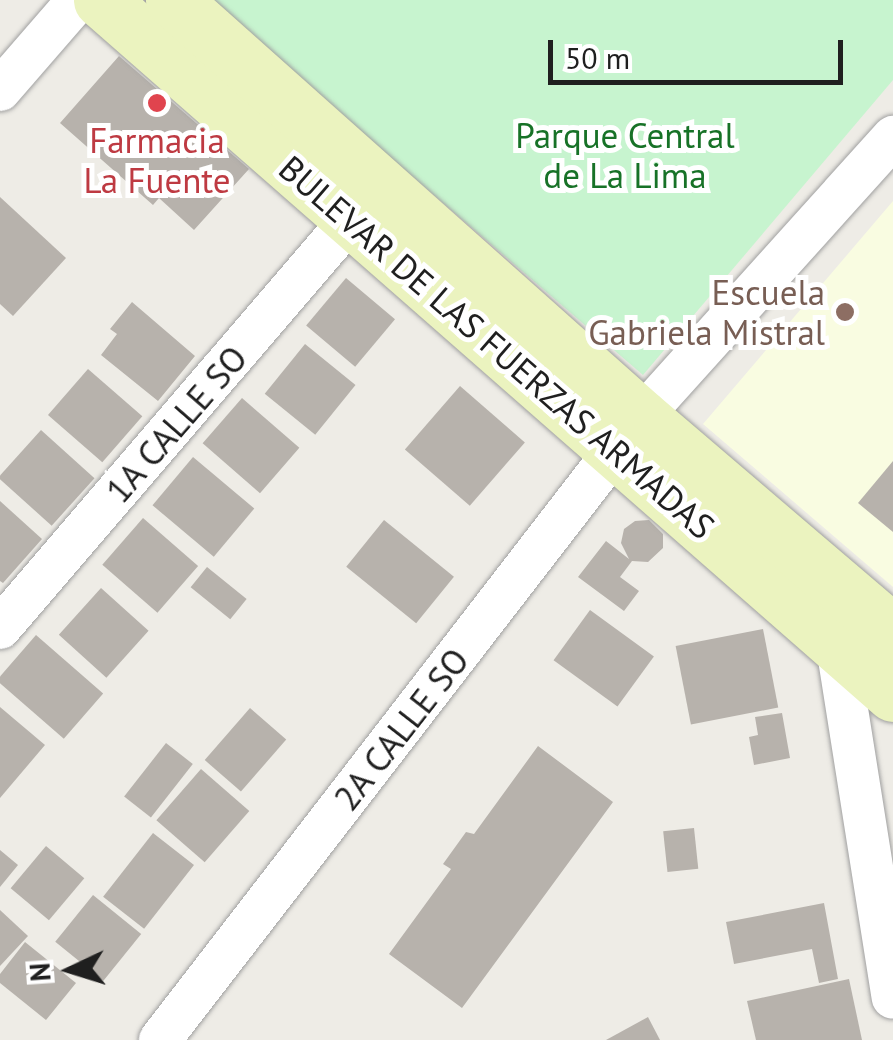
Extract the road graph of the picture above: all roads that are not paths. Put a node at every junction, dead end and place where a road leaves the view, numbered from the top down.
1 (78, 0) edge
2 (101, 0) edge
3 (173, 0) edge
4 (0, 90) edge
5 (893, 137) edge
6 (351, 220) junction
7 (628, 435) junction
8 (862, 625) edge
9 (0, 628) edge
10 (893, 694) edge
11 (893, 998) edge
12 (160, 1040) edge

1 - 4 street
2 - 6 street, BULEVAR DE LAS FUERZAS ARMADAS
3 - 7 street, BULEVAR DE LAS FUERZAS ARMADAS
5 - 7 street, 2A CALLE SO
6 - 7 street, BULEVAR DE LAS FUERZAS ARMADAS
6 - 9 street, 1A CALLE SO
7 - 8 street, BULEVAR DE LAS FUERZAS ARMADAS
7 - 12 street, 2A CALLE SO
8 - 10 street, BULEVAR DE LAS FUERZAS ARMADAS
8 - 11 street

